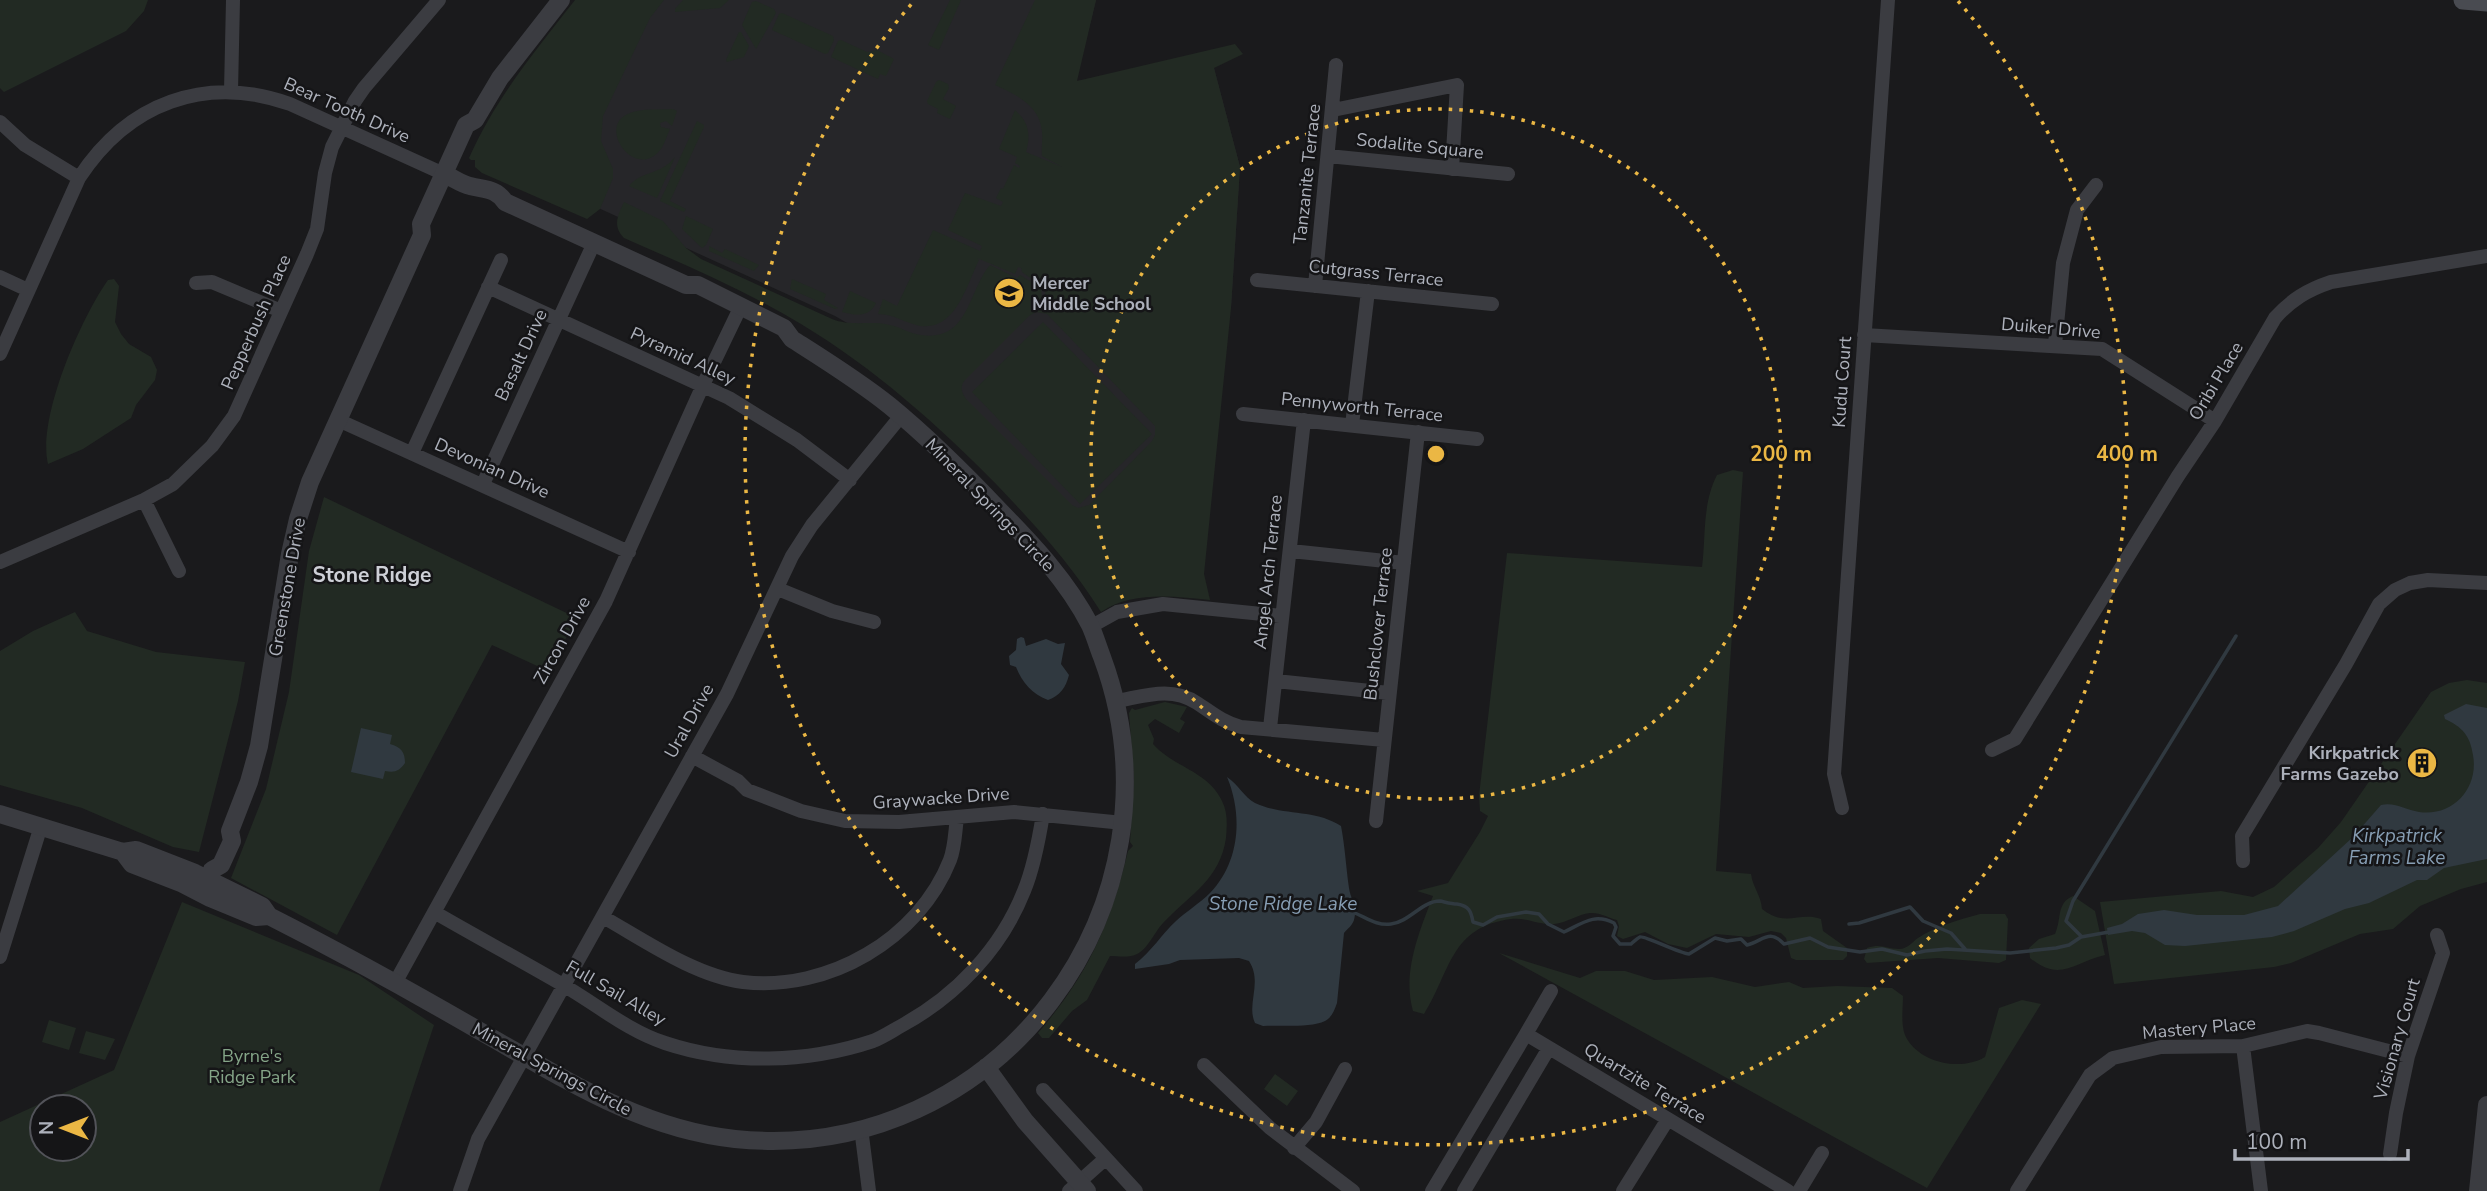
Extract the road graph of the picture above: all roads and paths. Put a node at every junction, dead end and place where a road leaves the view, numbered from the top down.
1 (233, 0) edge
2 (439, 0) edge
3 (561, 0) edge
4 (1888, 0) edge
5 (2463, 0) edge
6 (2487, 2) edge
7 (1336, 65) dead end
8 (231, 91) junction
9 (1333, 110) junction
10 (0, 122) edge
11 (342, 127) junction
12 (1328, 156) junction
13 (1452, 169) junction
14 (1508, 174) dead end
15 (449, 176) junction
16 (79, 178) junction
17 (2096, 185) dead end
18 (594, 243) junction
19 (2487, 256) edge
20 (500, 260) dead end
21 (0, 277) edge
22 (1257, 280) dead end
23 (195, 283) dead end
24 (488, 286) junction
25 (1315, 286) junction
26 (28, 290) junction
27 (1368, 291) junction
28 (1492, 304) dead end
29 (281, 311) junction
30 (739, 311) junction
31 (559, 319) junction
32 (1864, 335) junction
33 (2055, 345) junction
34 (0, 354) edge
35 (703, 385) junction
36 (1243, 414) dead end
37 (901, 416) junction
38 (338, 420) junction
39 (1304, 420) junction
40 (2215, 421) junction
41 (1352, 425) junction
42 (1418, 432) junction
43 (1477, 439) dead end
44 (412, 453) junction
45 (850, 480) junction
46 (483, 484) junction
47 (144, 500) junction
48 (1291, 551) junction
49 (629, 552) junction
50 (2, 557) edge
51 (1404, 563) junction
52 (179, 571) dead end
53 (2487, 583) edge
54 (778, 589) junction
55 (1282, 616) junction
56 (874, 622) dead end
57 (1090, 627) junction
58 (1276, 681) junction
59 (1390, 693) junction
60 (1117, 701) junction
61 (1270, 728) junction
62 (1384, 740) junction
63 (1992, 750) dead end
64 (692, 756) junction
65 (1842, 808) dead end
66 (0, 814) edge
67 (1043, 814) junction
68 (957, 818) junction
69 (1376, 821) dead end
70 (1123, 823) junction
71 (41, 825) junction
72 (2242, 861) dead end
73 (207, 881) junction
74 (434, 912) junction
75 (603, 916) junction
76 (2437, 935) dead end
77 (0, 957) edge
78 (396, 983) junction
79 (565, 986) junction
80 (1551, 990) dead end
81 (1526, 1034) junction
82 (2243, 1046) junction
83 (1549, 1048) junction
84 (524, 1056) junction
85 (2408, 1056) junction
86 (1204, 1065) dead end
87 (986, 1067) junction
88 (1345, 1069) dead end
89 (1043, 1090) dead end
90 (2487, 1105) edge
91 (1668, 1119) junction
92 (861, 1128) junction
93 (1294, 1148) junction
94 (1822, 1153) dead end
95 (2390, 1154) dead end
96 (1105, 1159) junction
97 (1078, 1188) edge
98 (460, 1191) edge
99 (869, 1191) edge
100 (1136, 1191) edge
101 (1353, 1191) edge
102 (1432, 1191) edge
103 (1464, 1191) edge
104 (1623, 1191) edge
105 (1788, 1191) edge
106 (1799, 1191) edge
107 (2017, 1191) edge
108 (2258, 1191) edge
109 (2478, 1191) edge

1 - 8 street
2 - 11 street, Pepperbush Place
3 - 15 street, Greenstone Drive
4 - 32 street, Kudu Court
5 - 6 main road
7 - 9 street, Tanzanite Terrace
8 - 11 street, Bear Tooth Drive
8 - 16 street, Bear Tooth Drive
9 - 12 street, Tanzanite Terrace
9 - 13 street
10 - 16 street
11 - 15 street, Bear Tooth Drive
11 - 29 street, Pepperbush Place
12 - 13 street, Sodalite Square
12 - 25 street, Tanzanite Terrace
13 - 14 street, Sodalite Square
15 - 18 street, Mineral Springs Circle
15 - 38 street, Greenstone Drive
16 - 26 street, Bear Tooth Drive
17 - 33 street
18 - 30 street, Mineral Springs Circle
18 - 31 street, Basalt Drive
19 - 40 street, Oribi Place
20 - 24 street
21 - 26 street
22 - 25 street, Cutgrass Terrace
23 - 29 street
24 - 31 street, Pyramid Alley
24 - 44 street
25 - 27 street, Cutgrass Terrace
26 - 34 street, Bear Tooth Drive
27 - 28 street, Cutgrass Terrace
27 - 41 street
29 - 47 street, Pepperbush Place
30 - 35 street, Zircon Drive
30 - 37 street, Mineral Springs Circle
31 - 35 street, Pyramid Alley
31 - 46 street, Basalt Drive
32 - 33 street, Duiker Drive
32 - 65 street, Kudu Court
33 - 40 street, Duiker Drive
35 - 45 street, Pyramid Alley
35 - 49 street, Zircon Drive
36 - 39 street, Pennyworth Terrace
37 - 45 street, Ural Drive
37 - 57 street, Mineral Springs Circle
38 - 44 street, Devonian Drive
38 - 73 street, Greenstone Drive
39 - 41 street, Pennyworth Terrace
39 - 48 street, Angel Arch Terrace
40 - 63 street, Oribi Place
41 - 42 street, Pennyworth Terrace
42 - 43 street, Pennyworth Terrace
42 - 51 street, Bushclover Terrace
44 - 46 street, Devonian Drive
45 - 54 street, Ural Drive
46 - 49 street, Devonian Drive
47 - 50 street, Pepperbush Place
47 - 52 street
48 - 51 street
48 - 55 street, Angel Arch Terrace
49 - 74 street, Zircon Drive
51 - 59 street, Bushclover Terrace
53 - 72 street
54 - 56 street
54 - 64 street, Ural Drive
55 - 57 street
55 - 58 street, Angel Arch Terrace
57 - 60 street, Mineral Springs Circle
58 - 59 street
58 - 61 street, Angel Arch Terrace
59 - 62 street, Bushclover Terrace
60 - 61 street
60 - 70 street, Mineral Springs Circle
61 - 62 street
62 - 69 street, Bushclover Terrace
64 - 68 street, Graywacke Drive
64 - 75 street, Ural Drive
66 - 71 street, Mineral Springs Circle
67 - 68 street, Graywacke Drive
67 - 70 street, Graywacke Drive
67 - 79 street, Full Sail Alley
68 - 75 street
70 - 87 street, Mineral Springs Circle
71 - 73 street, Mineral Springs Circle
71 - 77 street
73 - 78 street, Mineral Springs Circle
74 - 78 street, Zircon Drive
74 - 79 street, Full Sail Alley
75 - 79 street, Ural Drive
76 - 85 street, Visionary Court
78 - 84 street, Mineral Springs Circle
79 - 84 street, Ural Drive
80 - 81 street
81 - 83 street, Quartzite Terrace
81 - 102 street
82 - 85 street, Mastery Place
82 - 107 street, Mastery Place
82 - 108 street
83 - 91 street, Quartzite Terrace
83 - 103 street
84 - 92 street, Mineral Springs Circle
84 - 98 street, Ural Drive
85 - 95 street, Visionary Court
86 - 93 street
87 - 92 street, Mineral Springs Circle
87 - 97 street
88 - 93 street
89 - 96 street
90 - 109 street
91 - 104 street
91 - 105 street, Quartzite Terrace
92 - 99 street
93 - 101 street
94 - 106 street
96 - 97 street
96 - 100 street

